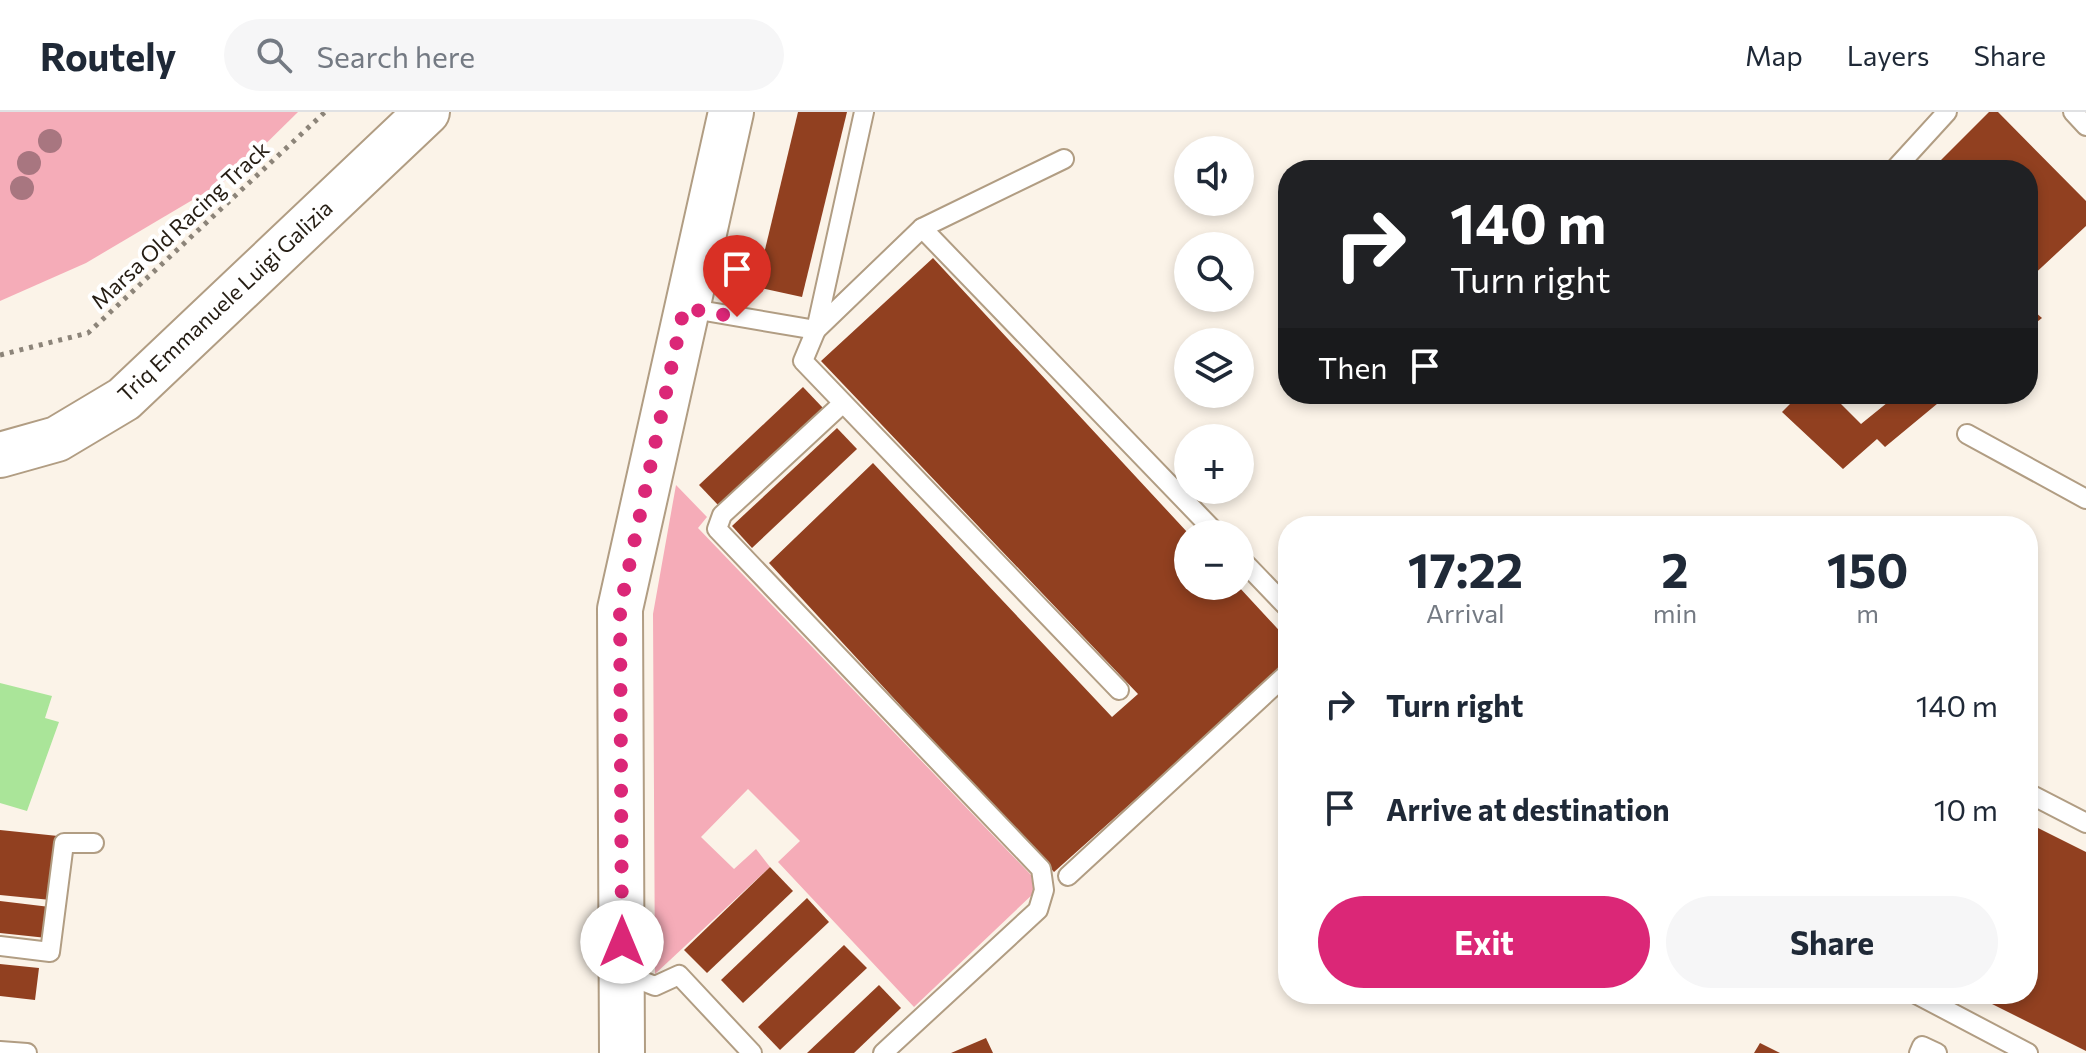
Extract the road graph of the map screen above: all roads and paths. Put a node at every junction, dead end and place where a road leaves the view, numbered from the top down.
1 (325, 112) edge
2 (427, 112) edge
3 (731, 112) edge
4 (864, 112) edge
5 (1947, 112) edge
6 (2073, 112) edge
7 (2086, 126) edge
8 (1064, 159) dead end
9 (1903, 160) edge
10 (922, 228) junction
11 (684, 308) junction
12 (816, 330) junction
13 (0, 355) edge
14 (842, 404) junction
15 (1967, 434) dead end
16 (0, 455) edge
17 (2086, 499) edge
18 (1204, 520) edge
19 (1254, 573) edge
20 (1278, 598) edge
21 (1278, 682) edge
22 (1119, 690) dead end
23 (2038, 798) edge
24 (2086, 823) edge
25 (94, 843) dead end
26 (1068, 876) dead end
27 (0, 946) edge
28 (622, 973) junction
29 (1935, 1004) edge
30 (0, 1051) edge
31 (27, 1053) edge
32 (622, 1053) edge
33 (752, 1053) edge
34 (883, 1053) edge
35 (1919, 1053) edge
36 (1937, 1053) edge
37 (2028, 1053) edge

1 - 13 path, Marsa Old Racing Track
2 - 16 main road, Triq Emmanuele Luigi Galizia
3 - 11 main road
4 - 12 lane
5 - 9 lane
6 - 7 lane
8 - 10 lane
10 - 12 lane
10 - 18 lane
11 - 12 lane
11 - 28 main road
12 - 14 lane
14 - 22 lane
14 - 34 lane
15 - 17 lane
19 - 20 lane
21 - 26 lane
23 - 24 lane
25 - 27 lane
28 - 32 main road
28 - 33 lane
29 - 37 lane
30 - 31 lane
35 - 36 lane

